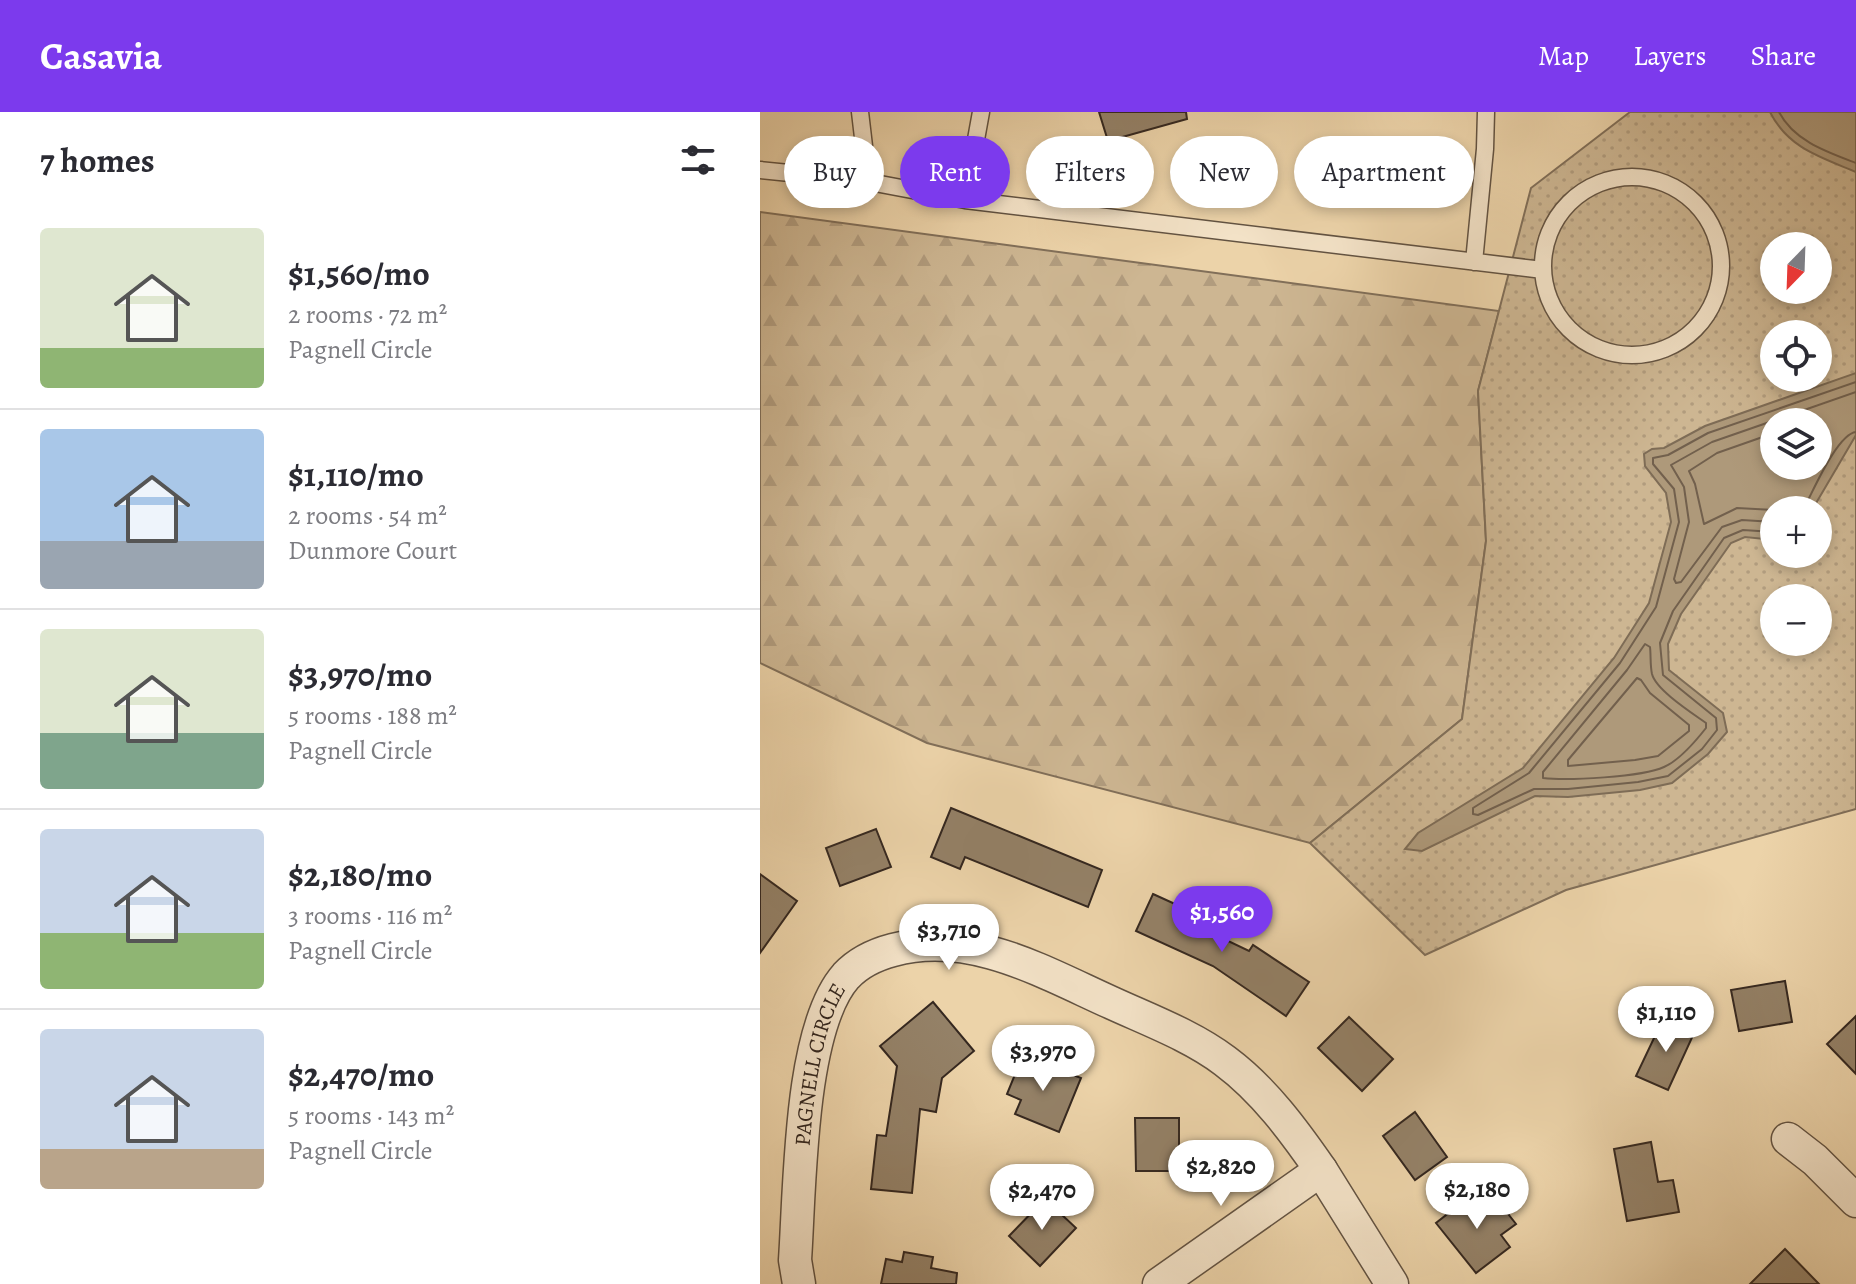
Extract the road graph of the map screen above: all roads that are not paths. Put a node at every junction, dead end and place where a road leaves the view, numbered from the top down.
1 (860, 112) edge
2 (1486, 112) edge
3 (980, 113) edge
4 (863, 136) edge
5 (976, 136) edge
6 (760, 170) edge
7 (784, 172) edge
8 (1010, 205) edge
9 (1474, 262) junction
10 (1543, 270) junction
11 (1788, 1139) dead end
12 (1321, 1170) junction
13 (1856, 1201) edge
14 (799, 1284) edge
15 (1159, 1284) edge
16 (1392, 1284) edge

1 - 4 lane
2 - 9 lane
3 - 5 lane
6 - 7 lane
8 - 9 lane
9 - 10 lane
10 - 10 lane
11 - 13 street
12 - 14 street, PAGNELL CIRCLE
12 - 15 street
12 - 16 street, PAGNELL CIRCLE

